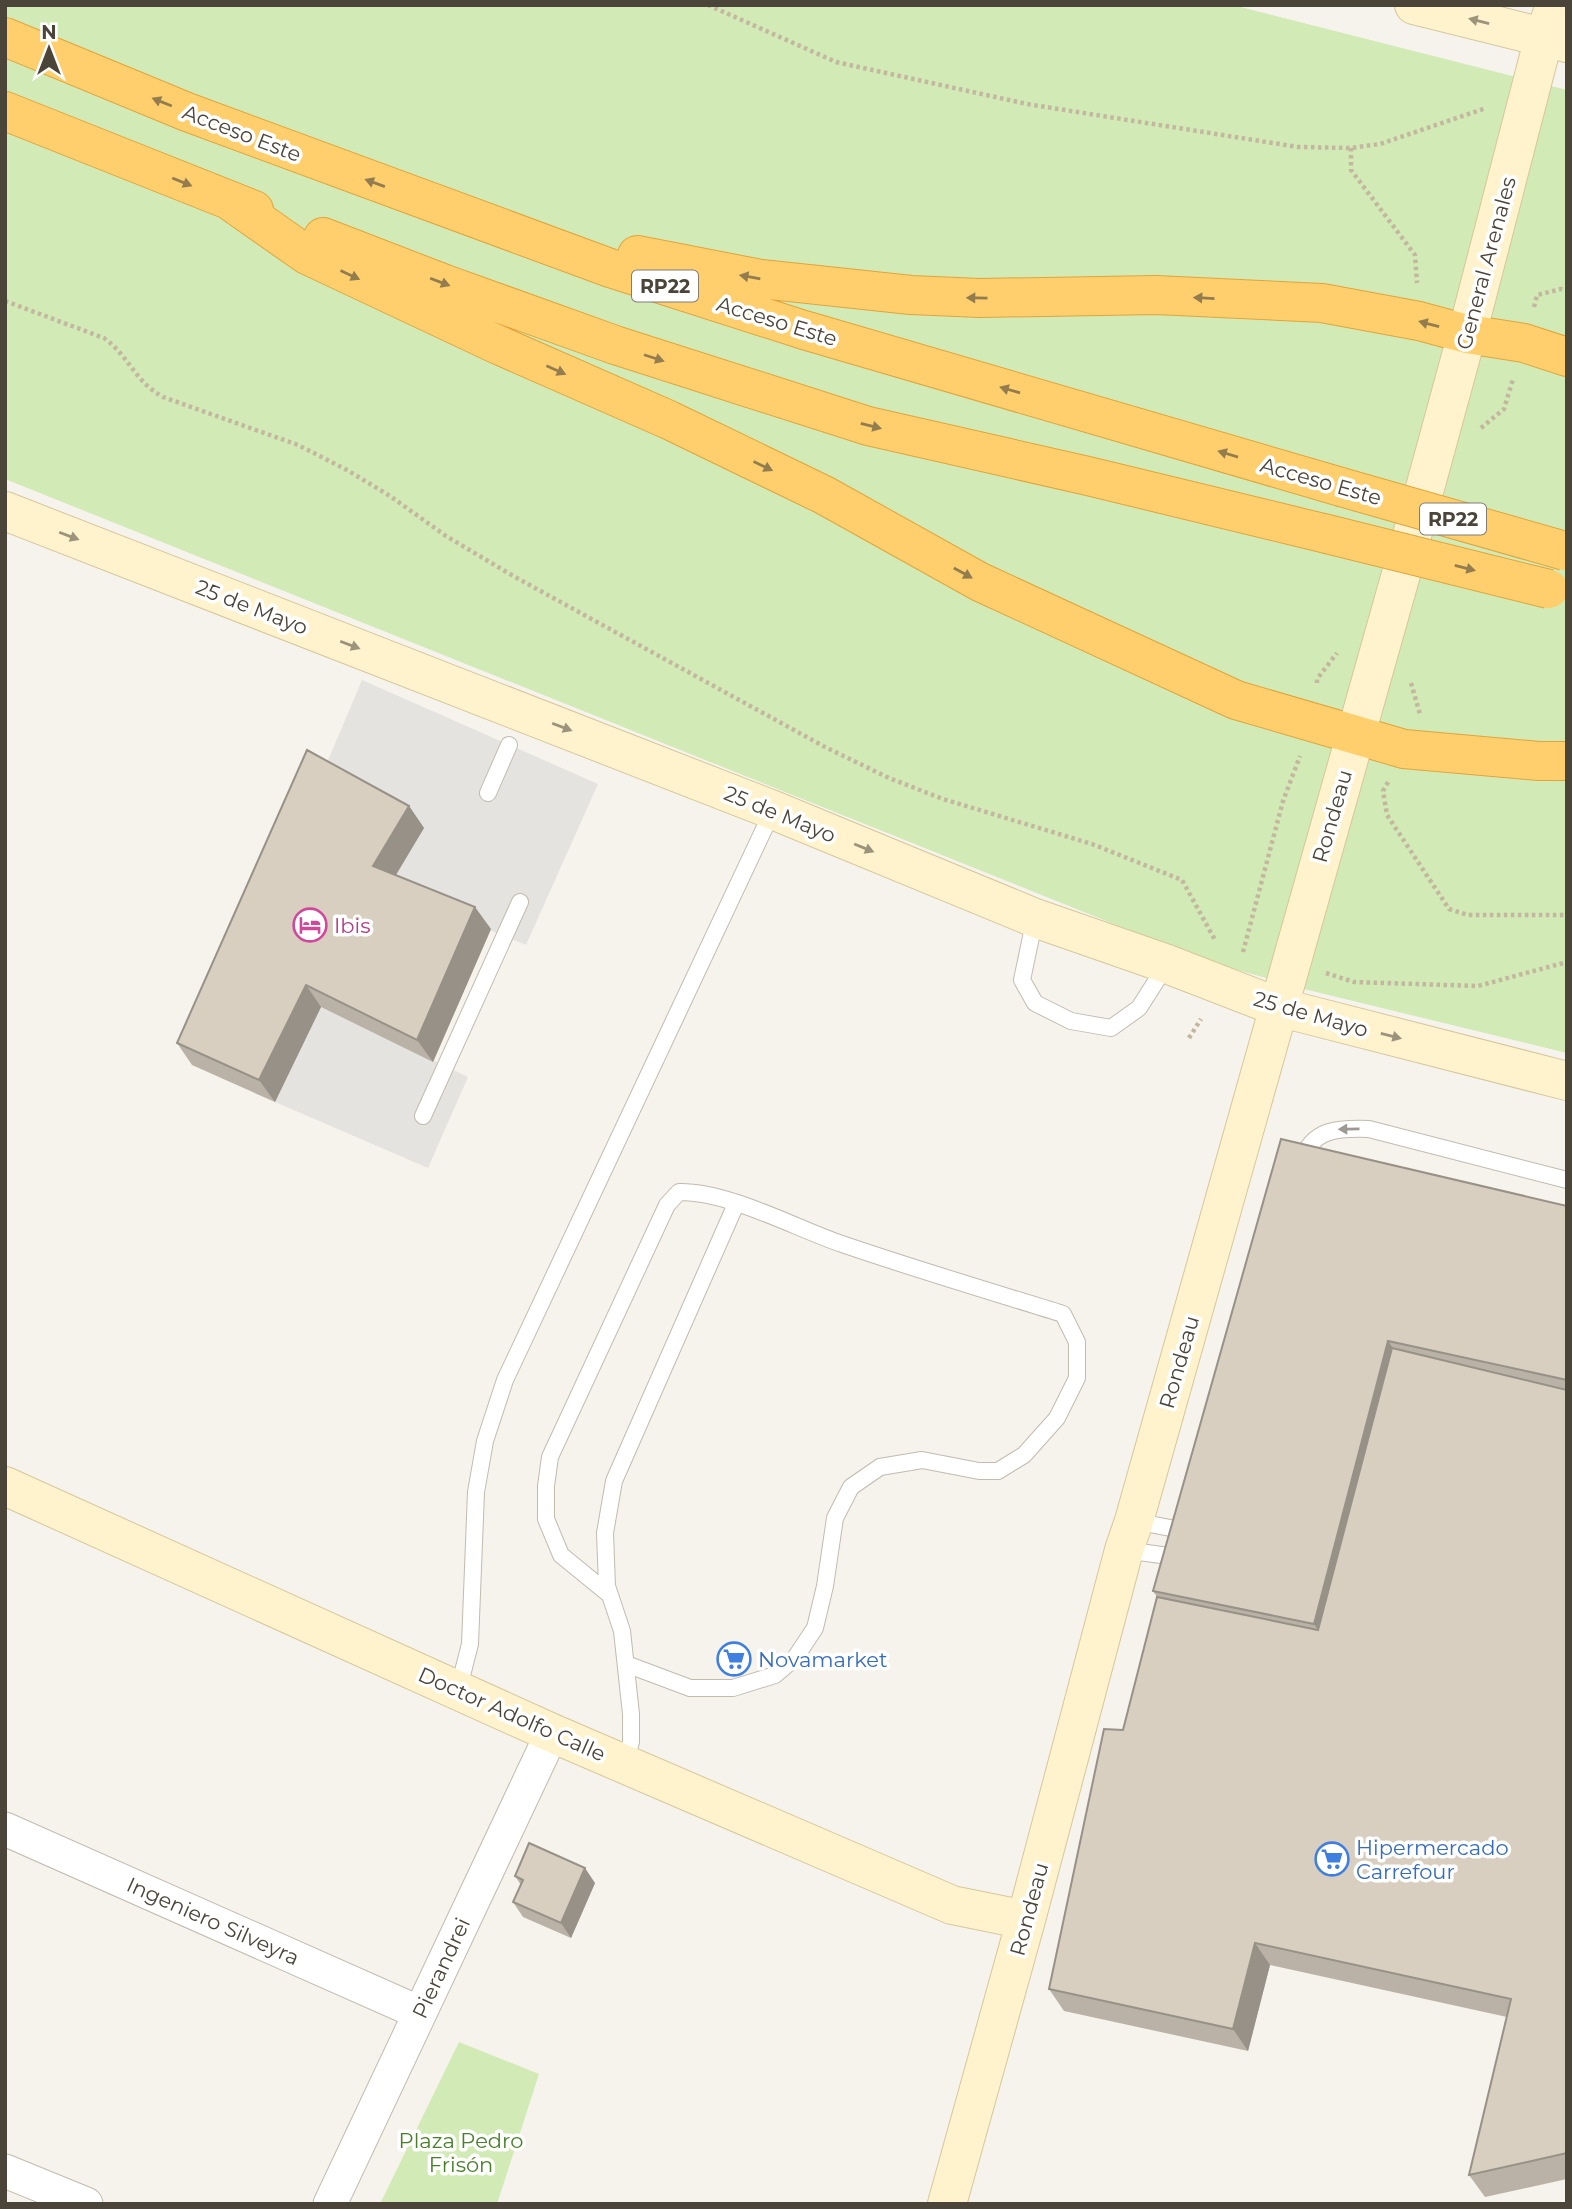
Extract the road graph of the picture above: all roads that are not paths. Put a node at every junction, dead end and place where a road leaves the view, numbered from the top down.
1 (1414, 5) edge
2 (1555, 28) edge
3 (5, 37) edge
4 (5, 111) edge
5 (5, 130) edge
6 (127, 160) junction
7 (230, 201) junction
8 (425, 201) junction
9 (1467, 334) junction
10 (1567, 357) edge
11 (5, 512) edge
12 (1416, 522) joint
13 (1566, 551) edge
14 (1558, 591) edge
15 (1354, 735) junction
16 (509, 745) dead end
17 (1567, 761) edge
18 (488, 793) dead end
19 (773, 810) junction
20 (520, 902) dead end
21 (1035, 918) junction
22 (1167, 964) junction
23 (1278, 1007) junction
24 (1567, 1081) edge
25 (424, 1116) dead end
26 (1297, 1180) edge
27 (1567, 1180) edge
28 (736, 1204) junction
29 (5, 1486) edge
30 (1204, 1526) edge
31 (1129, 1535) junction
32 (1204, 1558) edge
33 (610, 1595) junction
34 (626, 1664) junction
35 (458, 1691) junction
36 (552, 1732) junction
37 (625, 1764) junction
38 (5, 1829) edge
39 (1026, 1920) junction
40 (420, 2013) junction
41 (5, 2171) edge
42 (86, 2204) edge
43 (330, 2204) edge
44 (947, 2204) edge

2 -> 1 street
2 - 9 street, General Arenales
8 -> 3 highway, Acceso Este / RP22
4 - 6 highway, RP22
5 - 6 highway
6 -> 7 highway, RP22
7 -> 14 highway, RP22, bridge
7 -> 15 highway
9 -> 8 highway
13 -> 8 highway, Acceso Este / RP22, bridge
9 - 10 highway
9 - 12 street, General Arenales
11 -> 19 street, 25 de Mayo
12 - 15 street, Rondeau
15 - 17 highway
15 - 23 street, Rondeau
16 - 18 lane
19 -> 21 street, 25 de Mayo
19 - 35 lane
20 - 25 lane
21 - 22 street, 25 de Mayo
21 - 22 lane
22 - 23 street, 25 de Mayo
23 -> 24 street, 25 de Mayo
23 - 31 street, Rondeau
27 -> 26 lane
28 - 33 lane
28 - 33 lane
28 - 34 lane
29 - 35 street, Doctor Adolfo Calle
30 - 31 lane
31 - 32 lane
31 - 39 street, Rondeau
33 - 34 lane
34 - 37 lane
35 - 36 street, Doctor Adolfo Calle
36 - 37 street, Doctor Adolfo Calle
36 - 40 street, Pierandrei
37 - 39 street, Doctor Adolfo Calle
38 - 40 street, Ingeniero Silveyra
39 - 44 street, Rondeau
40 - 43 street, Pierandrei
41 - 42 street

